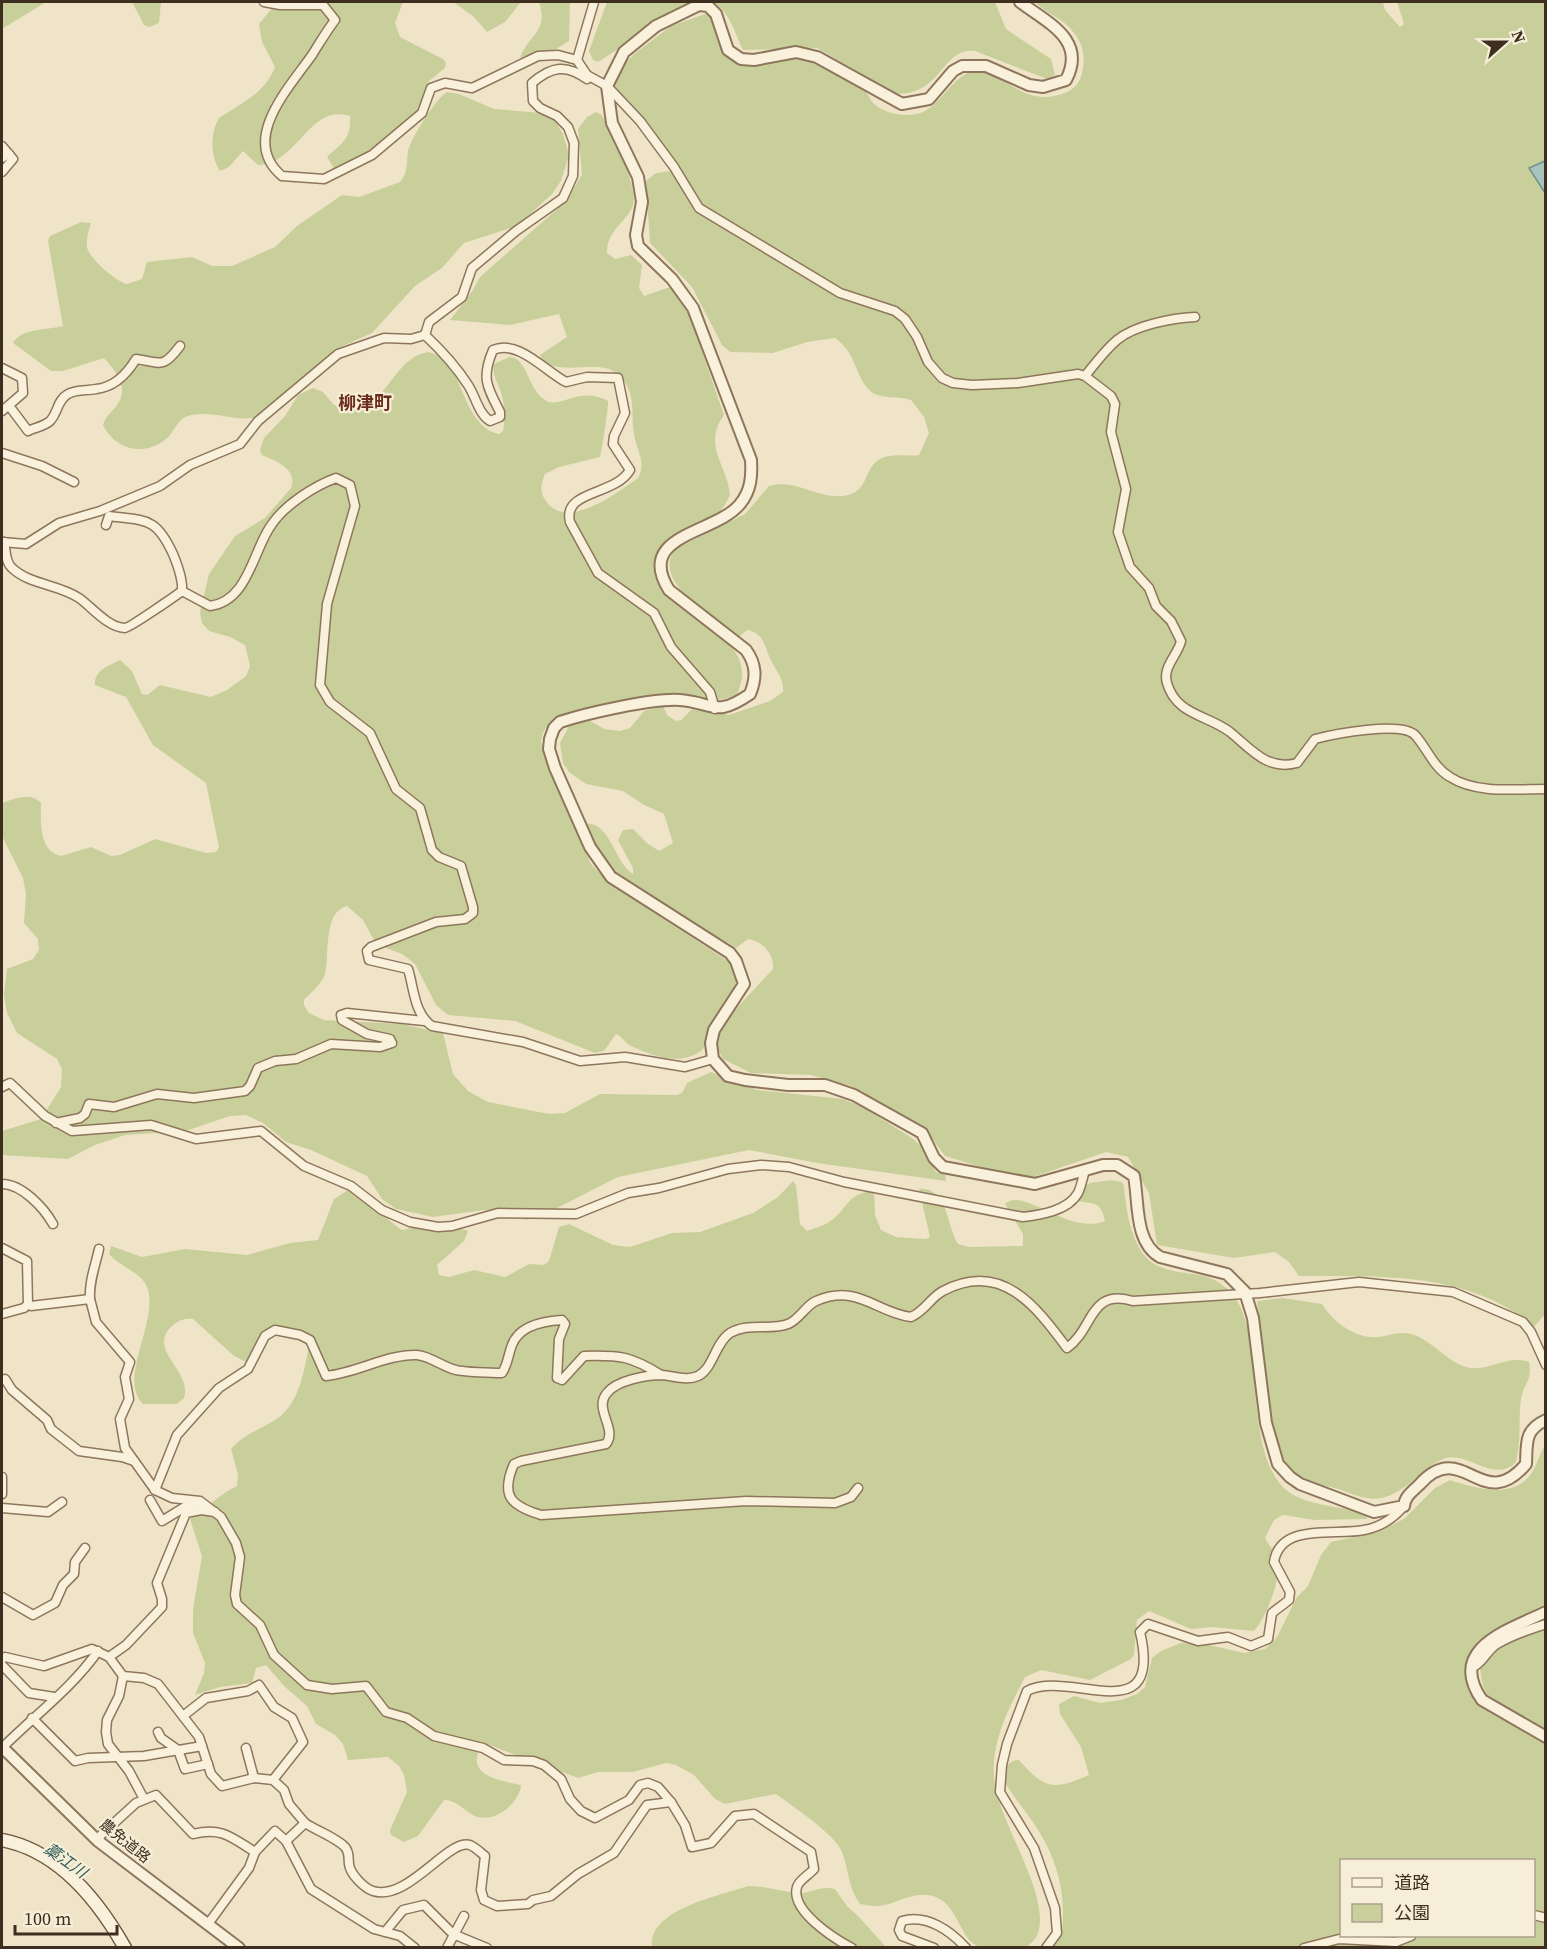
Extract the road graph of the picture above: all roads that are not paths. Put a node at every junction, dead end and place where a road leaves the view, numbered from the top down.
1 (264, 2) edge
2 (594, 2) edge
3 (1020, 2) edge
4 (578, 60) junction
5 (607, 86) junction
6 (2, 146) edge
7 (5, 159) edge
8 (2, 172) edge
9 (1195, 317) dead end
10 (425, 335) junction
11 (180, 346) dead end
12 (2, 368) edge
13 (1085, 376) junction
14 (6, 409) edge
15 (2, 453) edge
16 (74, 482) dead end
17 (106, 525) dead end
18 (3, 542) edge
19 (182, 591) junction
20 (715, 709) junction
21 (1545, 789) edge
22 (424, 1021) junction
23 (713, 1059) junction
24 (2, 1087) edge
25 (56, 1123) junction
26 (1085, 1170) junction
27 (2, 1187) edge
28 (53, 1224) dead end
29 (2, 1248) edge
30 (99, 1249) dead end
31 (1245, 1292) junction
32 (90, 1299) junction
33 (28, 1304) junction
34 (2, 1314) edge
35 (1545, 1365) edge
36 (661, 1375) junction
37 (2, 1380) edge
38 (1545, 1420) edge
39 (135, 1461) junction
40 (2, 1477) edge
41 (858, 1488) dead end
42 (155, 1490) junction
43 (2, 1494) edge
44 (150, 1500) dead end
45 (62, 1502) dead end
46 (1404, 1506) junction
47 (2, 1508) edge
48 (201, 1510) junction
49 (216, 1512) junction
50 (85, 1548) dead end
51 (2, 1597) edge
52 (1545, 1612) edge
53 (1545, 1624) edge
54 (98, 1651) junction
55 (109, 1657) junction
56 (2, 1659) edge
57 (2, 1665) edge
58 (1473, 1667) junction
59 (123, 1676) junction
60 (54, 1697) junction
61 (183, 1716) junction
62 (32, 1718) junction
63 (158, 1732) dead end
64 (1545, 1737) edge
65 (202, 1746) junction
66 (2, 1747) edge
67 (246, 1748) dead end
68 (178, 1750) junction
69 (116, 1756) junction
70 (208, 1764) junction
71 (254, 1778) junction
72 (273, 1780) junction
73 (144, 1799) junction
74 (671, 1803) junction
75 (305, 1823) junction
76 (2, 1840) edge
77 (98, 1841) junction
78 (286, 1841) junction
79 (255, 1852) junction
80 (464, 1916) dead end
81 (208, 1924) junction
82 (385, 1932) junction
83 (453, 1934) junction
84 (1407, 1937) edge
85 (124, 1947) edge
86 (239, 1947) edge
87 (415, 1947) edge
88 (447, 1947) edge
89 (487, 1947) edge
90 (852, 1947) edge
91 (934, 1947) edge
92 (966, 1947) edge
93 (1046, 1947) edge
94 (1304, 1947) edge

1 - 4 street
2 - 4 street
3 - 5 street
4 - 5 street
5 - 10 street
5 - 13 street
5 - 20 street
6 - 7 street
7 - 8 street
9 - 13 street
10 - 18 street
10 - 20 street
11 - 14 street
12 - 14 street
13 - 21 street
15 - 16 street
17 - 19 street
18 - 19 street
19 - 22 street
20 - 23 street
22 - 23 street
22 - 25 street
23 - 26 street
24 - 25 street
25 - 26 street
26 - 31 street
27 - 28 street
29 - 33 street
30 - 32 street
31 - 35 street
31 - 36 street
31 - 46 street
32 - 33 street
32 - 39 street
33 - 34 street
36 - 41 street
36 - 42 street
37 - 39 street
38 - 46 street
39 - 42 street
40 - 43 street
42 - 49 street
44 - 48 street
45 - 47 street
46 - 93 street
48 - 49 street
48 - 55 street
49 - 74 street
50 - 51 street
52 - 58 street
53 - 58 street
54 - 55 street
54 - 56 street
54 - 60 street
55 - 59 street
57 - 60 street
58 - 64 street
59 - 61 street
59 - 69 street
60 - 62 street
61 - 65 street
61 - 72 street
62 - 66 street
62 - 69 street
63 - 68 street
65 - 68 street
65 - 70 street
66 - 77 street, 農免道路
67 - 71 street
68 - 69 street
68 - 70 street
69 - 73 street
70 - 71 street
71 - 72 street
72 - 75 street
73 - 77 street
73 - 79 street
74 - 75 street
74 - 90 street
75 - 78 street
76 - 85 main road
77 - 81 street, 農免道路
78 - 79 street
78 - 82 street
79 - 81 street
80 - 83 street
81 - 86 street, 農免道路
82 - 83 street
82 - 87 street
83 - 88 street
83 - 89 street
84 - 94 street
91 - 92 street

